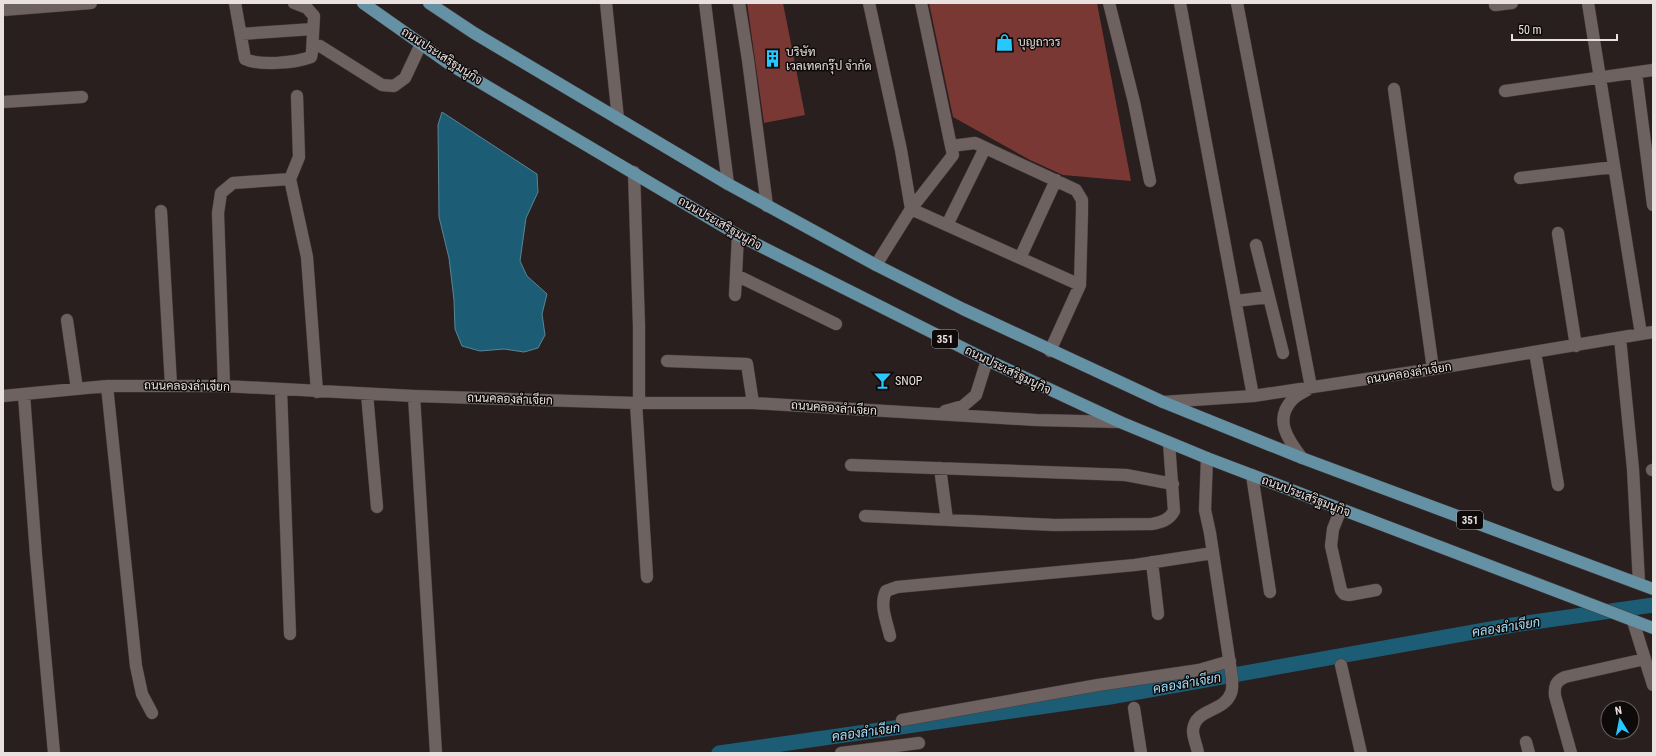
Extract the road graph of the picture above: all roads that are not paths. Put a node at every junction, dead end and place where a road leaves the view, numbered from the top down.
1 (91, 3) edge
2 (235, 3) edge
3 (294, 3) edge
4 (363, 3) edge
5 (429, 3) edge
6 (606, 3) edge
7 (705, 3) edge
8 (739, 3) edge
9 (869, 3) edge
10 (921, 3) edge
11 (1110, 3) edge
12 (1180, 3) edge
13 (1237, 3) edge
14 (1512, 3) edge
15 (1588, 3) edge
16 (1495, 5) dead end
17 (3, 10) edge
18 (313, 29) junction
19 (242, 34) junction
20 (421, 44) junction
21 (320, 46) dead end
22 (1653, 70) edge
23 (1636, 73) junction
24 (1600, 78) junction
25 (1394, 88) dead end
26 (1505, 91) dead end
27 (297, 96) dead end
28 (82, 97) dead end
29 (3, 102) edge
30 (618, 119) junction
31 (951, 146) junction
32 (985, 148) junction
33 (1614, 167) junction
34 (634, 172) junction
35 (1520, 178) dead end
36 (290, 179) junction
37 (1056, 180) junction
38 (1150, 181) dead end
39 (728, 184) junction
40 (1653, 205) edge
41 (767, 206) junction
42 (911, 209) junction
43 (161, 211) dead end
44 (947, 225) junction
45 (1558, 233) dead end
46 (738, 235) junction
47 (1256, 246) dead end
48 (1020, 258) junction
49 (876, 265) junction
50 (736, 275) junction
51 (1080, 285) junction
52 (735, 295) dead end
53 (1269, 297) junction
54 (1236, 301) junction
55 (67, 320) dead end
56 (836, 324) dead end
57 (1647, 333) edge
58 (1620, 338) junction
59 (1576, 346) junction
60 (1050, 351) junction
61 (1283, 352) dead end
62 (1535, 352) junction
63 (987, 360) junction
64 (667, 361) dead end
65 (1433, 369) junction
66 (171, 385) junction
67 (107, 386) junction
68 (224, 386) junction
69 (1311, 387) junction
70 (78, 389) junction
71 (281, 390) junction
72 (317, 392) junction
73 (367, 394) junction
74 (24, 395) junction
75 (3, 396) edge
76 (414, 396) junction
77 (1252, 396) junction
78 (1163, 402) junction
79 (637, 403) junction
80 (753, 403) junction
81 (936, 414) junction
82 (1120, 422) junction
83 (1169, 442) junction
84 (1207, 458) junction
85 (1302, 458) junction
86 (851, 465) dead end
87 (940, 468) junction
88 (1252, 475) junction
89 (1173, 484) junction
90 (1558, 485) dead end
91 (377, 507) dead end
92 (1340, 509) junction
93 (865, 516) dead end
94 (947, 520) junction
95 (1213, 553) junction
96 (1152, 562) junction
97 (647, 578) dead end
98 (1639, 583) junction
99 (1653, 589) edge
100 (1376, 590) dead end
101 (1270, 592) dead end
102 (1158, 614) dead end
103 (1629, 620) junction
104 (1653, 628) edge
105 (290, 634) dead end
106 (890, 636) dead end
107 (1645, 659) junction
108 (1230, 663) junction
109 (1341, 665) dead end
110 (1653, 685) edge
111 (1134, 708) dead end
112 (152, 713) dead end
113 (902, 720) dead end
114 (919, 742) dead end
115 (54, 753) edge
116 (436, 753) edge
117 (841, 753) edge
118 (1141, 753) edge
119 (1198, 753) edge
120 (1362, 753) edge
121 (1571, 753) edge

1 - 17 street
2 - 19 street
3 - 18 street
4 - 20 main road, ถนนประเสริฐมนูกิจ / 351
5 - 30 main road, 351
6 - 30 street
7 - 39 street
8 - 41 street
9 - 42 street
10 - 31 street
11 - 38 street
12 - 54 street
13 - 69 street
14 - 16 street
15 - 24 street
18 - 19 street
18 - 19 street
20 - 21 street
20 - 34 main road, ถนนประเสริฐมนูกิจ / 351
22 - 23 street
23 - 24 street
23 - 40 street
24 - 26 street
24 - 33 street
25 - 65 street
27 - 36 street
28 - 29 street
30 - 39 main road, 351
31 - 32 street
31 - 42 street
32 - 37 street
32 - 44 street
33 - 35 street
33 - 57 street
34 - 46 main road, ถนนประเสริฐมนูกิจ / 351
34 - 79 street
36 - 68 street
36 - 72 street
37 - 48 street
37 - 51 street
39 - 41 main road, 351
41 - 49 main road, 351
42 - 44 street
42 - 49 street
43 - 66 street
44 - 48 street
45 - 59 street
46 - 50 street
46 - 63 main road, ถนนประเสริฐมนูกิจ / 351
47 - 53 street
48 - 51 street
49 - 60 main road, 351
50 - 52 street
50 - 56 street
51 - 60 street
53 - 54 street
53 - 61 street
54 - 77 street
55 - 70 street
57 - 58 street, ถนนคลองลำเจียก
58 - 59 street, ถนนคลองลำเจียก
58 - 98 street
59 - 62 street, ถนนคลองลำเจียก
60 - 78 main road, 351
62 - 65 street, ถนนคลองลำเจียก
62 - 90 street
63 - 81 street, ถนนคลองลำเจียก
63 - 82 main road, ถนนประเสริฐมนูกิจ / 351
64 - 80 street
65 - 69 street, ถนนคลองลำเจียก
66 - 67 street, ถนนคลองลำเจียก
66 - 68 street, ถนนคลองลำเจียก
67 - 70 street, ถนนคลองลำเจียก
67 - 112 street
68 - 71 street, ถนนคลองลำเจียก
69 - 77 street, ถนนคลองลำเจียก
69 - 85 street
70 - 74 street, ถนนคลองลำเจียก
71 - 72 street, ถนนคลองลำเจียก
71 - 105 street
72 - 73 street, ถนนคลองลำเจียก
73 - 76 street, ถนนคลองลำเจียก
73 - 91 street
74 - 75 street, ถนนคลองลำเจียก
74 - 115 street
76 - 79 street, ถนนคลองลำเจียก
76 - 116 street
77 - 78 street, ถนนคลองลำเจียก
78 - 85 main road, 351
79 - 80 street, ถนนคลองลำเจียก
79 - 97 street
80 - 81 street, ถนนคลองลำเจียก
81 - 82 street
82 - 83 main road, ถนนประเสริฐมนูกิจ / 351
83 - 84 main road, ถนนประเสริฐมนูกิจ / 351
83 - 89 street
84 - 88 main road, ถนนประเสริฐมนูกิจ / 351
84 - 95 street
85 - 98 main road, 351
86 - 87 street
87 - 89 street
87 - 94 street
88 - 92 main road, ถนนประเสริฐมนูกิจ / 351
88 - 101 street
89 - 94 street
92 - 100 street
92 - 103 main road, ถนนประเสริฐมนูกิจ / 351
93 - 94 street
95 - 96 street
95 - 108 street
96 - 102 street
96 - 106 street
98 - 99 main road, 351
103 - 104 main road, ถนนประเสริฐมนูกิจ / 351
103 - 107 street
107 - 110 street
107 - 121 street
108 - 113 street
108 - 119 street
109 - 120 street
111 - 118 street
114 - 117 street

